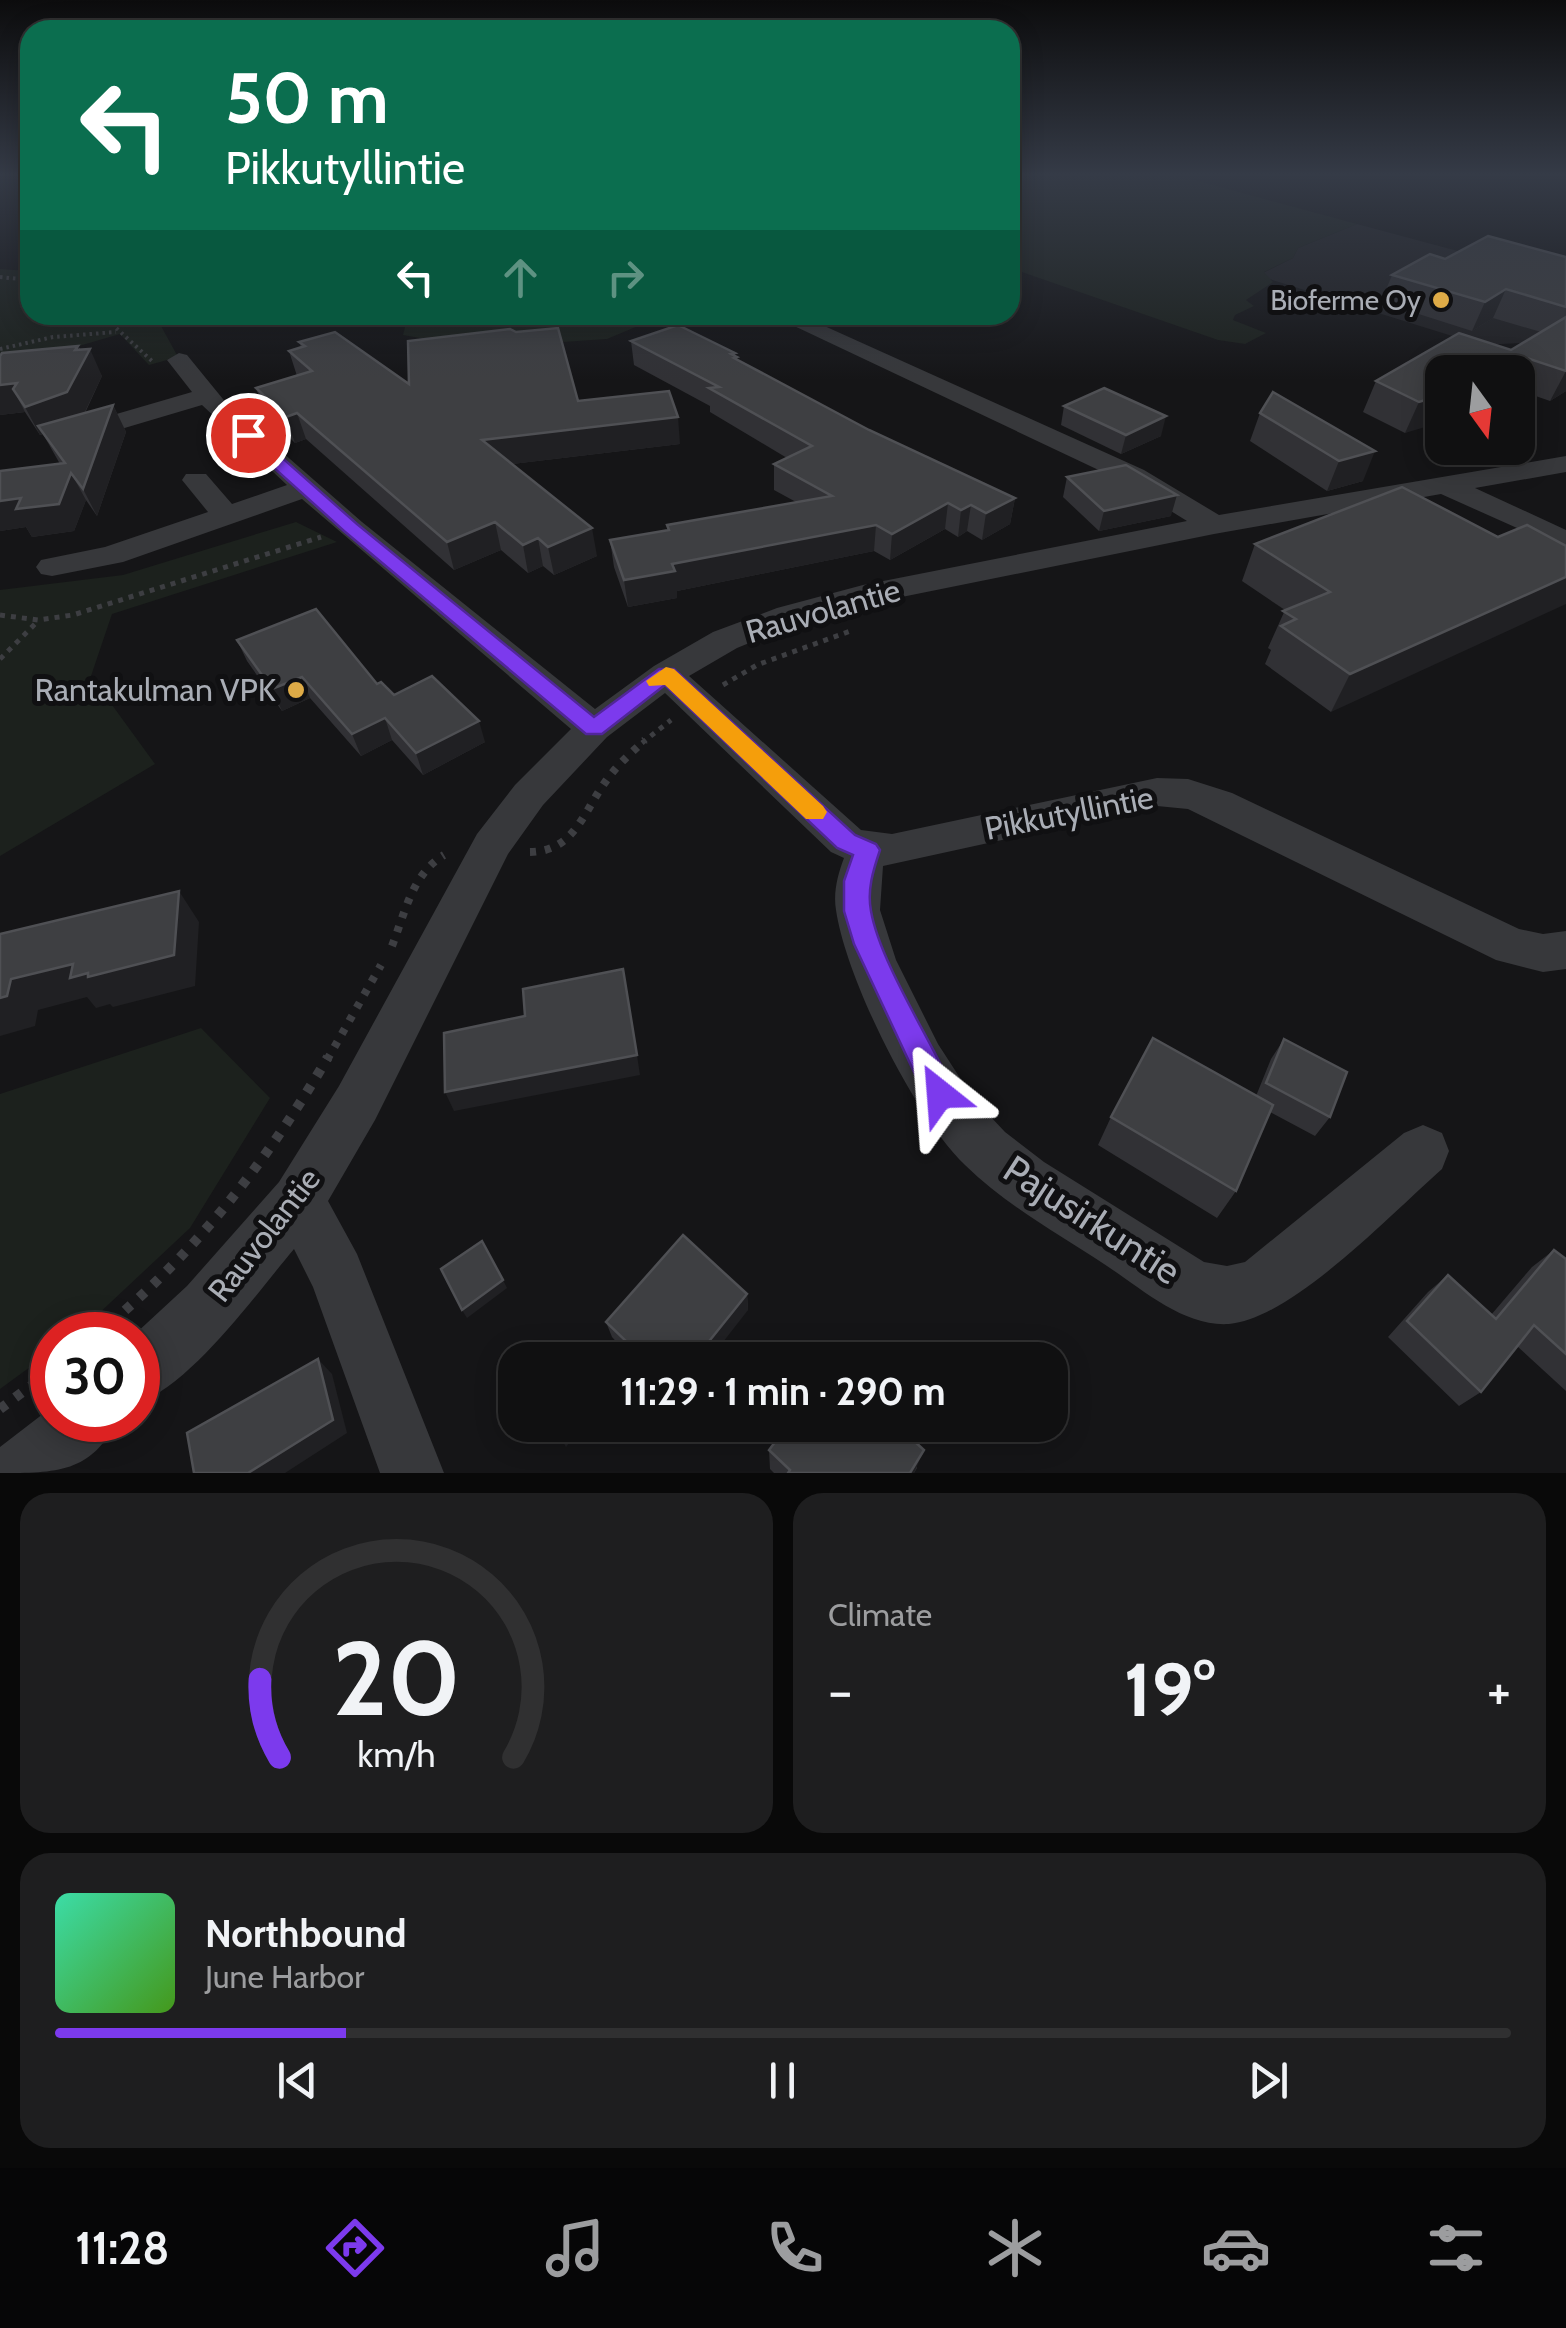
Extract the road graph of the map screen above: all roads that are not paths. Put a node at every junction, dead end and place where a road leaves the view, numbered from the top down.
1 (804, 325) edge
2 (168, 363) road end
3 (206, 396) junction
4 (54, 440) edge
5 (1566, 464) edge
6 (196, 480) dead end
7 (1447, 486) junction
8 (307, 488) junction
9 (226, 516) junction
10 (1214, 524) junction
11 (1566, 542) edge
12 (52, 567) dead end
13 (666, 674) junction
14 (594, 728) junction
15 (867, 850) junction
16 (1566, 950) edge
17 (1423, 1151) dead end
18 (298, 1201) junction
19 (160, 1352) edge
20 (58, 1442) edge
21 (19, 1473) edge
22 (412, 1473) edge

1 - 10 street
2 - 3 street
3 - 4 street
3 - 8 street
5 - 7 street, Rauvolantie
6 - 9 street
7 - 10 street, Rauvolantie
7 - 11 street
8 - 9 street
8 - 14 street
9 - 12 street
10 - 13 street, Rauvolantie
13 - 14 street, Rauvolantie
13 - 15 street
14 - 18 street, Rauvolantie
15 - 16 street, Pikkutyllintie
15 - 17 street, Pajusirkuntie
18 - 19 street, Rauvolantie
18 - 22 street
20 - 21 street

